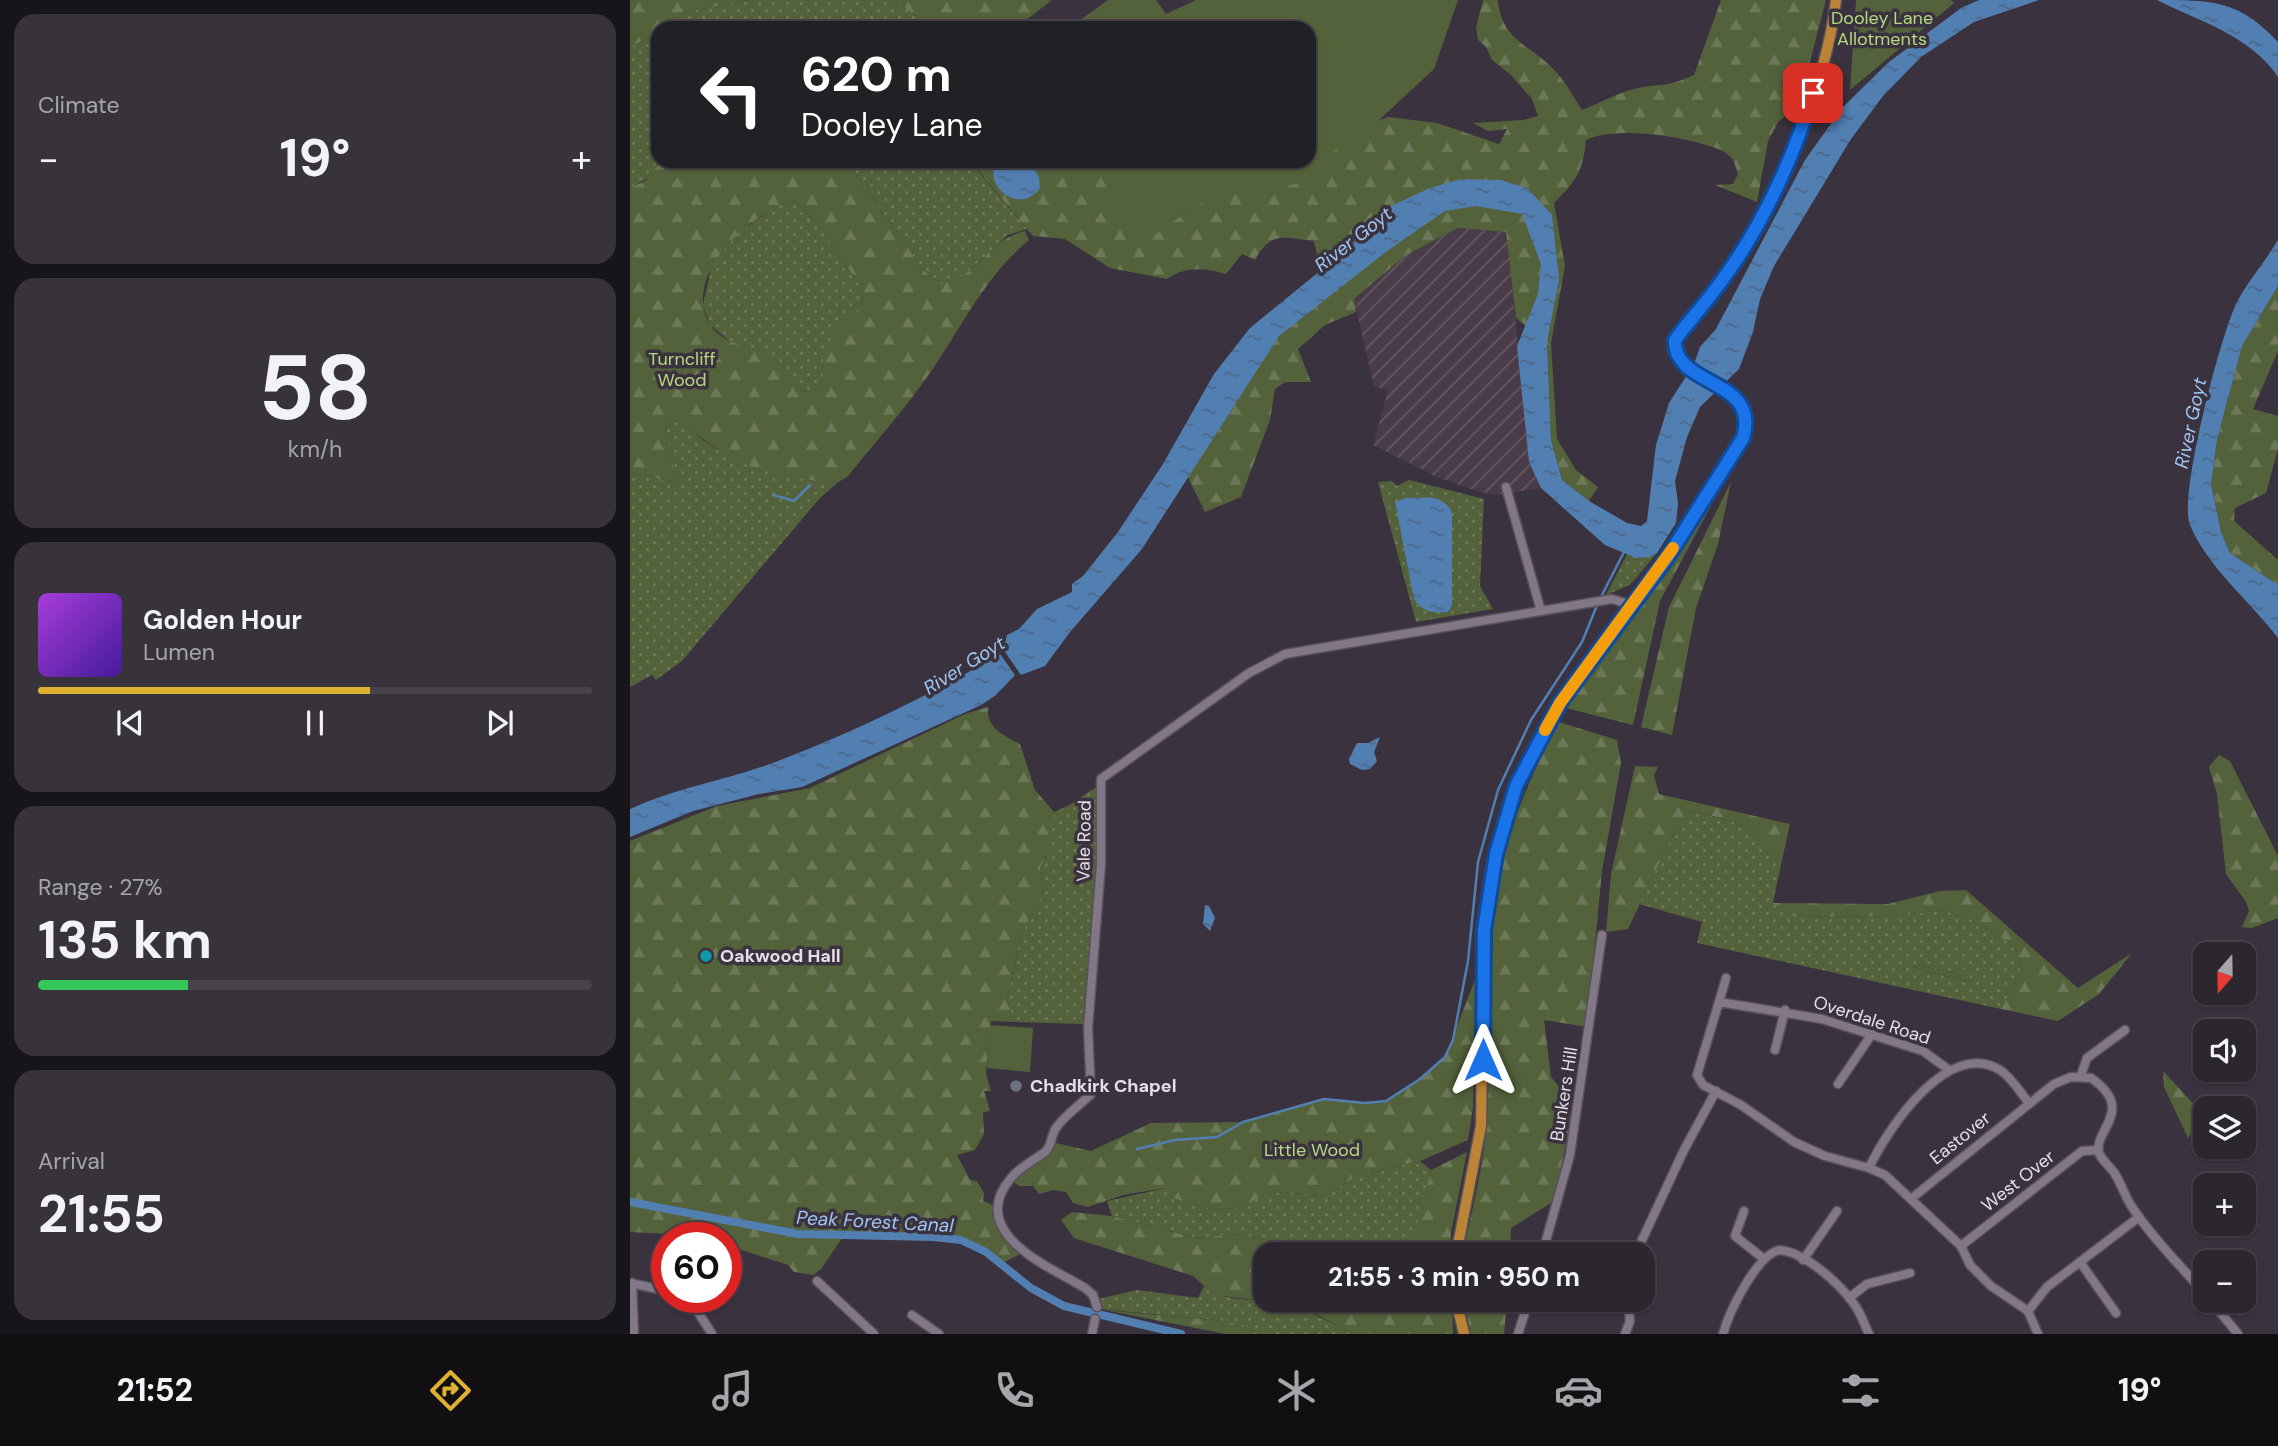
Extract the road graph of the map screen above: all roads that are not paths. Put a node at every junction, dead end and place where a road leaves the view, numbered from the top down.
1 (1836, 0) edge
2 (1506, 487) dead end
3 (1631, 605) junction
4 (1541, 611) junction
5 (1602, 935) dead end
6 (1726, 978) dead end
7 (1720, 1002) junction
8 (1785, 1010) junction
9 (2125, 1030) dead end
10 (1872, 1034) junction
11 (1775, 1050) dead end
12 (1949, 1070) junction
13 (2081, 1075) junction
14 (1838, 1084) dead end
15 (1716, 1091) junction
16 (2029, 1103) junction
17 (2098, 1150) junction
18 (1869, 1168) junction
19 (1912, 1198) junction
20 (1744, 1211) dead end
21 (1837, 1211) dead end
22 (2139, 1217) junction
23 (1459, 1242) edge
24 (1546, 1242) edge
25 (1641, 1242) edge
26 (1961, 1245) junction
27 (1764, 1259) junction
28 (1803, 1260) junction
29 (2080, 1262) junction
30 (1910, 1273) dead end
31 (2193, 1280) edge
32 (817, 1281) dead end
33 (631, 1283) edge
34 (651, 1287) edge
35 (1849, 1298) junction
36 (1097, 1307) dead end
37 (2028, 1311) junction
38 (1459, 1312) edge
39 (1525, 1312) edge
40 (1629, 1312) edge
41 (698, 1313) edge
42 (2116, 1313) dead end
43 (2221, 1313) edge
44 (912, 1315) dead end
45 (1095, 1319) dead end
46 (634, 1334) edge
47 (712, 1334) edge
48 (874, 1334) edge
49 (939, 1334) edge
50 (1092, 1334) edge
51 (1464, 1334) edge
52 (1518, 1334) edge
53 (1625, 1334) edge
54 (1723, 1334) edge
55 (1869, 1334) edge
56 (2038, 1334) edge
57 (2238, 1334) edge

1 - 3 main road
2 - 4 street
3 - 4 street, Vale Road
3 - 23 main road
4 - 36 street, Vale Road
5 - 24 street, Bunkers Hill
6 - 7 street
7 - 8 street, Overdale Road
7 - 15 street
8 - 10 street, Overdale Road
8 - 11 street
9 - 13 street
10 - 12 street, Overdale Road
10 - 14 street
12 - 16 street
12 - 18 street
13 - 16 street
13 - 17 street
15 - 18 street
15 - 25 street
16 - 19 street, Eastover
17 - 22 street
17 - 26 street, West Over
18 - 19 street
19 - 26 street
20 - 27 street
21 - 28 street
22 - 29 street
22 - 31 street
26 - 37 street
27 - 28 street
27 - 54 street
28 - 35 street
29 - 37 street
29 - 42 street
30 - 35 street
32 - 48 street
33 - 34 street
33 - 46 street
35 - 55 street
37 - 56 street
38 - 51 main road
39 - 52 street
40 - 53 street
41 - 47 street
43 - 57 street
44 - 49 street
45 - 50 street

